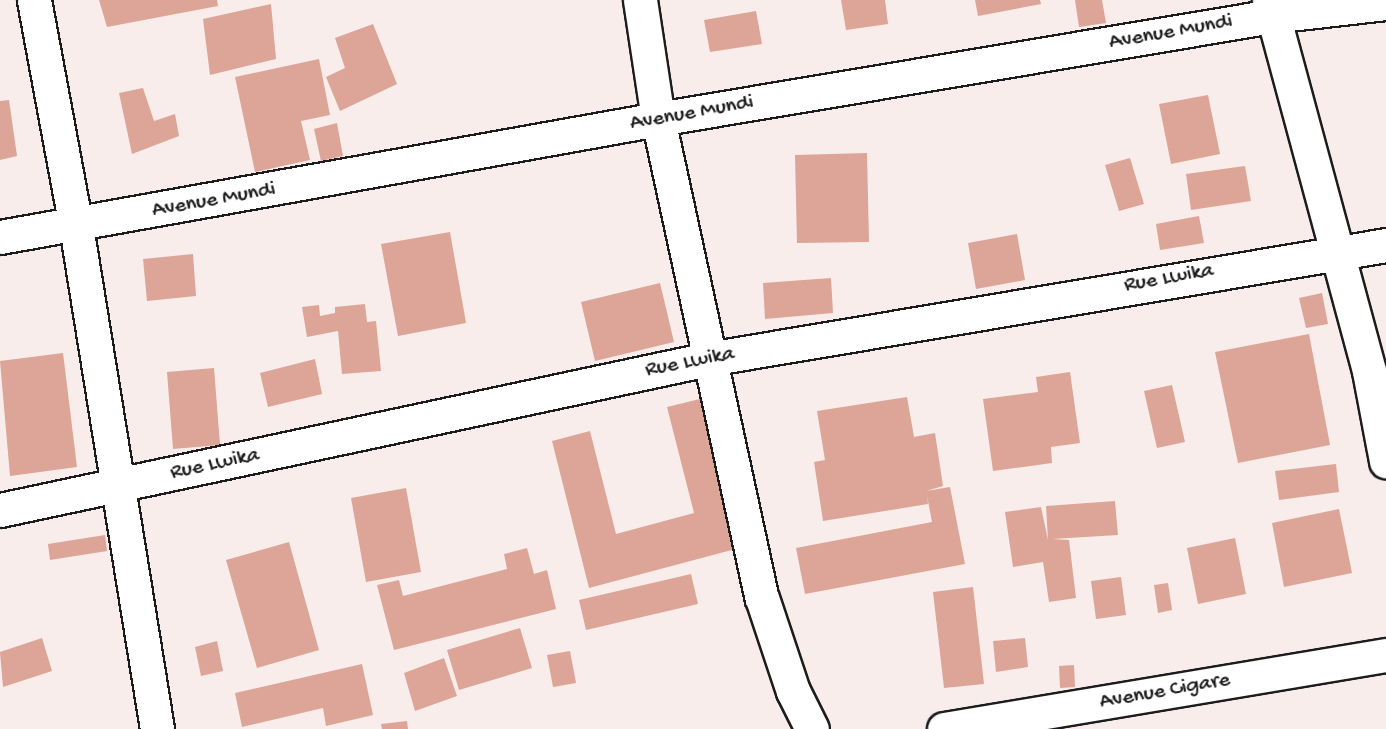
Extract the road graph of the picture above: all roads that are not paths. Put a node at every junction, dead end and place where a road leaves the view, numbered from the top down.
1 (34, 0) edge
2 (640, 0) edge
3 (1386, 3) edge
4 (1270, 8) edge
5 (658, 119) junction
6 (76, 226) junction
7 (0, 237) edge
8 (1386, 245) edge
9 (1337, 250) junction
10 (708, 359) junction
11 (1386, 461) edge
12 (115, 486) junction
13 (0, 510) edge
14 (1386, 655) edge
15 (157, 729) edge
16 (812, 729) edge
17 (944, 729) edge

1 - 6 street
2 - 5 street
3 - 4 street, Avenue Mundi
4 - 5 street, Avenue Mundi
4 - 9 street
5 - 6 street, Avenue Mundi
5 - 10 street
6 - 7 street, Avenue Mundi
6 - 12 street
8 - 9 street, Rue Lwika
9 - 10 street, Rue Lwika
9 - 11 street
10 - 12 street, Rue Lwika
10 - 16 street
12 - 13 street, Rue Lwika
12 - 15 street
14 - 17 street, Avenue Cigare

